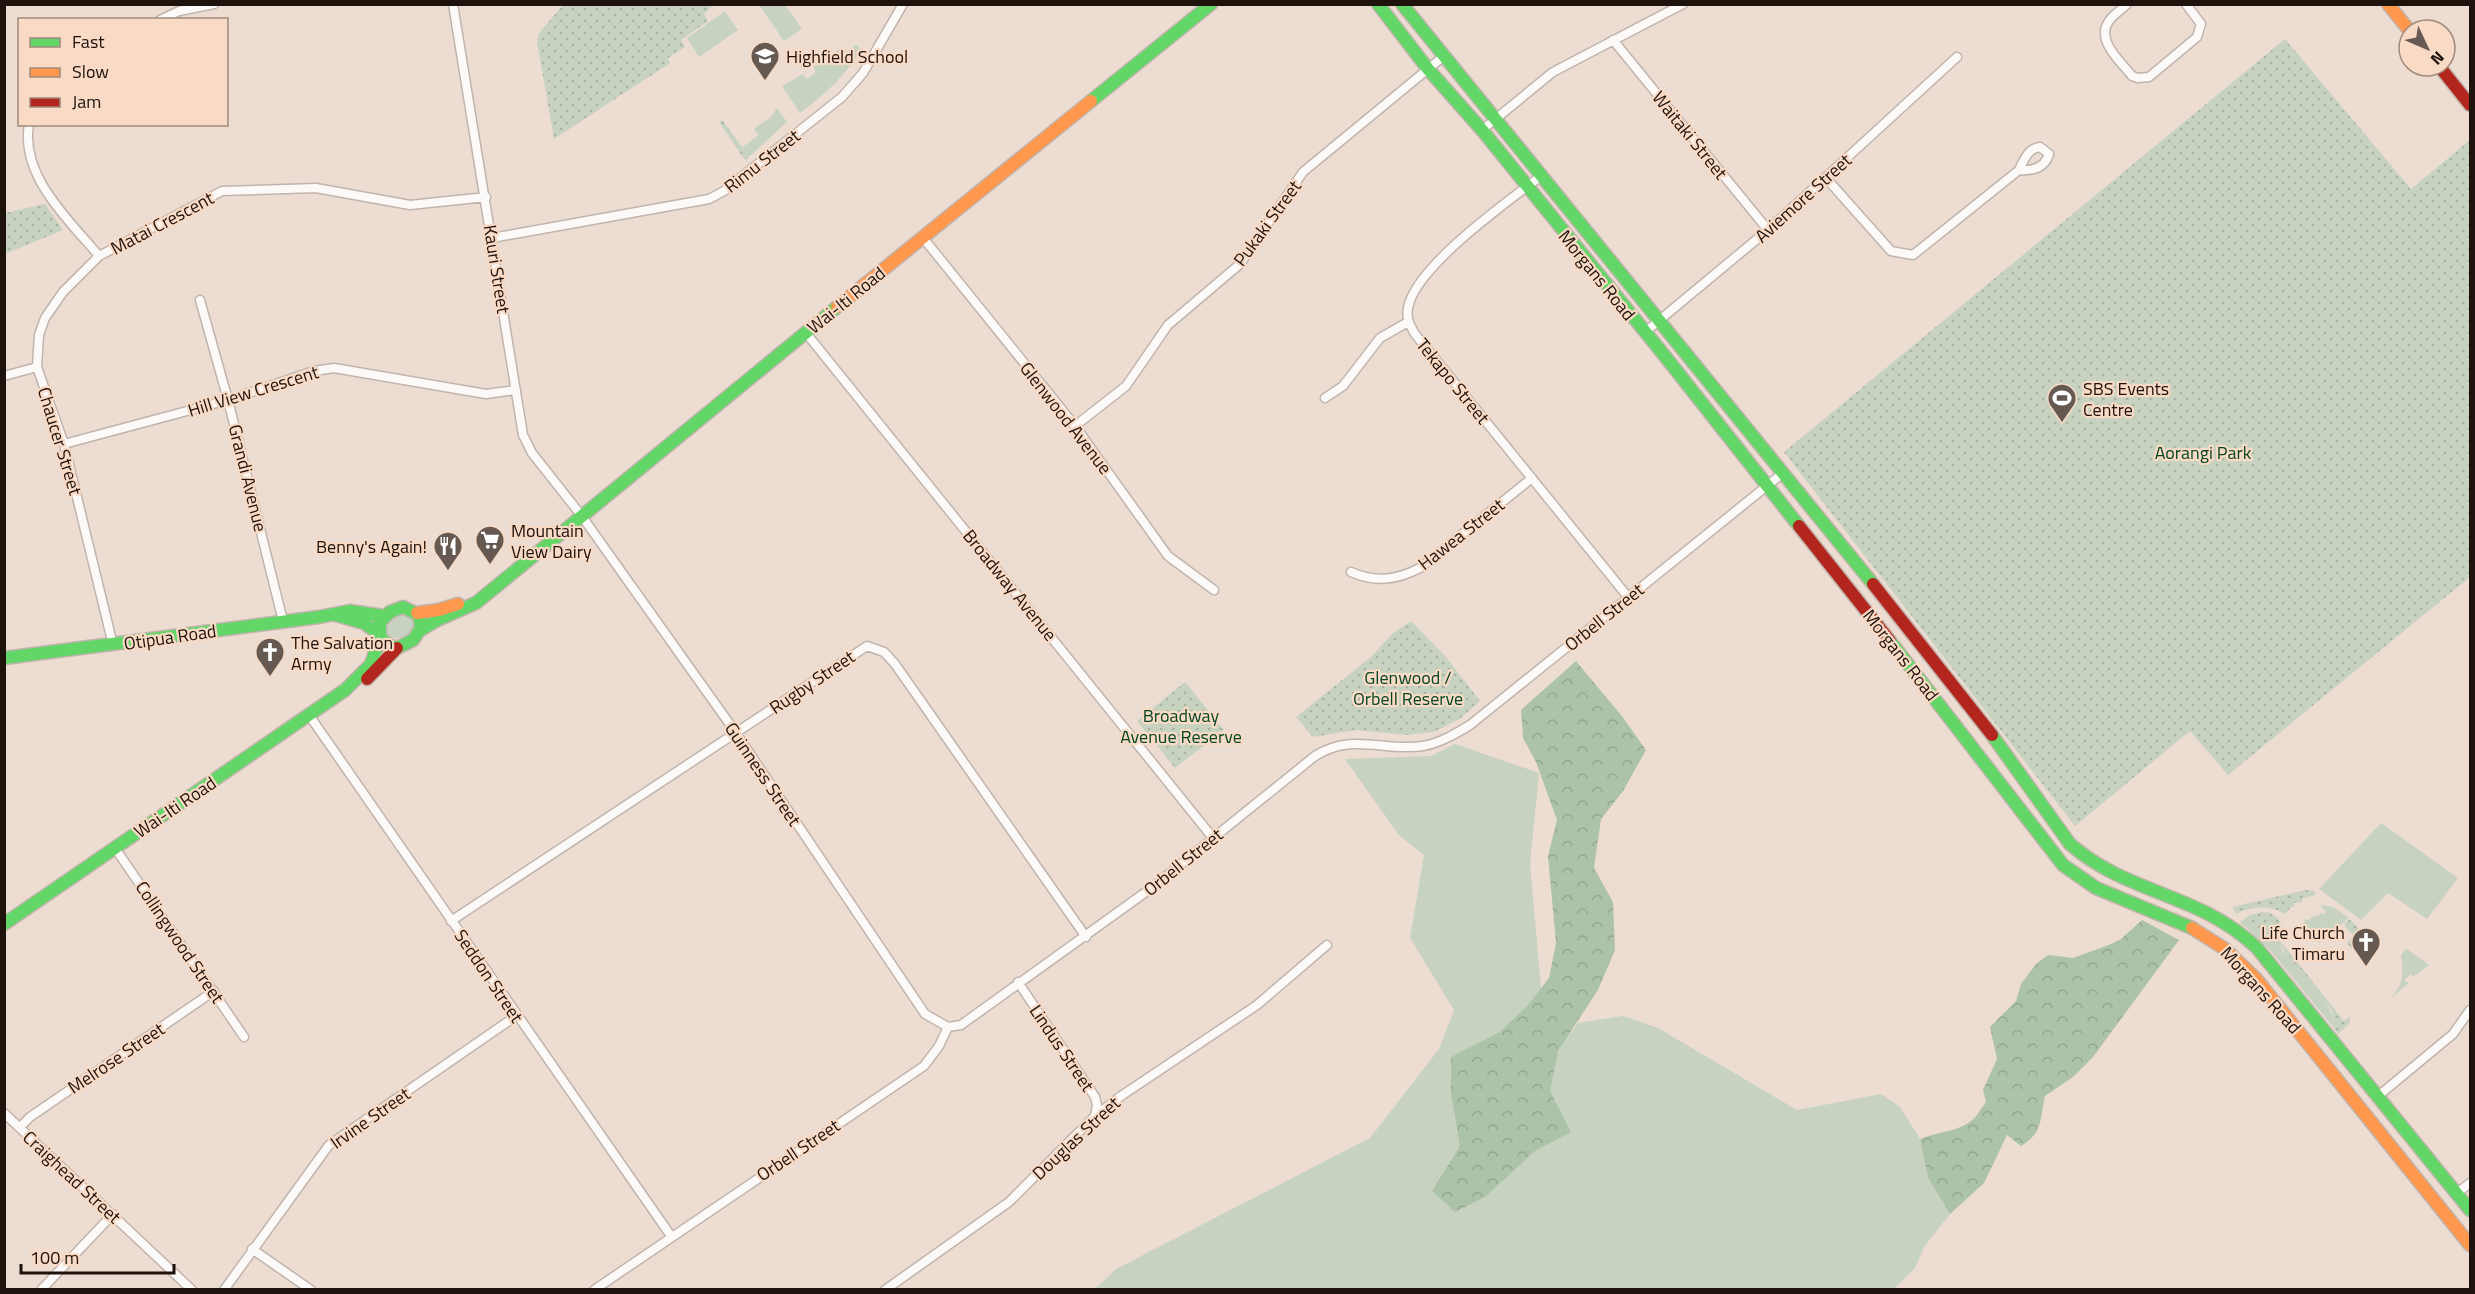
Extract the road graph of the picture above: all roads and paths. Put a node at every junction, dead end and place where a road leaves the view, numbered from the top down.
1 (214, 4) edge
2 (453, 4) edge
3 (903, 4) edge
4 (1211, 4) edge
5 (1378, 4) edge
6 (1402, 4) edge
7 (1683, 4) edge
8 (2127, 4) edge
9 (2186, 4) edge
10 (2388, 4) edge
11 (164, 18) edge
12 (2399, 18) edge
13 (1613, 40) junction
14 (1445, 55) junction
15 (1957, 57) dead end
16 (1428, 69) junction
17 (2449, 78) edge
18 (2470, 105) edge
19 (1495, 119) junction
20 (29, 126) edge
21 (1482, 130) junction
22 (2019, 170) dead end
23 (1541, 176) junction
24 (1826, 178) junction
25 (1526, 187) junction
26 (486, 197) junction
27 (1768, 230) junction
28 (492, 238) junction
29 (924, 239) junction
30 (99, 256) junction
31 (200, 300) dead end
32 (1408, 322) junction
33 (1659, 322) junction
34 (806, 333) junction
35 (1644, 333) junction
36 (37, 367) junction
37 (4, 376) edge
38 (516, 390) junction
39 (1325, 398) dead end
40 (228, 400) junction
41 (1076, 426) junction
42 (64, 444) junction
43 (1782, 473) junction
44 (1532, 478) junction
45 (1766, 485) junction
46 (581, 515) junction
47 (1351, 572) dead end
48 (1214, 590) dead end
49 (482, 597) junction
50 (1628, 597) junction
51 (1892, 607) junction
52 (417, 612) junction
53 (336, 615) junction
54 (384, 616) junction
55 (1874, 620) junction
56 (283, 621) junction
57 (422, 629) junction
58 (380, 636) junction
59 (113, 645) junction
60 (397, 648) junction
61 (4, 658) edge
62 (345, 690) junction
63 (309, 715) junction
64 (736, 733) junction
65 (1213, 838) junction
66 (115, 848) junction
67 (451, 921) junction
68 (4, 924) edge
69 (1086, 937) junction
70 (1327, 945) dead end
71 (1018, 982) junction
72 (214, 991) junction
73 (2470, 1010) edge
74 (516, 1016) junction
75 (948, 1027) junction
76 (244, 1037) dead end
77 (2377, 1097) junction
78 (4, 1113) edge
79 (1095, 1116) junction
80 (2397, 1121) junction
81 (20, 1127) junction
82 (2380, 1135) junction
83 (2470, 1183) edge
84 (2457, 1193) junction
85 (2470, 1210) edge
86 (112, 1214) junction
87 (671, 1236) junction
88 (2470, 1245) edge
89 (252, 1249) junction
90 (41, 1290) edge
91 (192, 1290) edge
92 (224, 1290) edge
93 (311, 1290) edge
94 (594, 1290) edge
95 (885, 1290) edge

1 - 11 street
2 - 26 street, Kauri Street
3 - 28 street, Rimu Street
4 - 29 street, Wai-Iti Road
5 - 16 street, Morgans Road
6 - 14 street, Morgans Road
7 - 13 street
8 - 9 street
10 - 12 street
13 - 19 street
13 - 27 street, Waitaki Street
14 - 16 street, Pukaki Street
14 - 19 street, Morgans Road
15 - 24 street, Aviemore Street
16 - 21 street, Morgans Road
16 - 41 street, Pukaki Street
17 - 18 street
19 - 21 street
19 - 23 street, Morgans Road
20 - 30 street, Matai Crescent
21 - 25 street, Morgans Road
22 - 24 street
23 - 25 street, Tekapo Street
23 - 33 street, Morgans Road
24 - 27 street, Aviemore Street
25 - 32 street, Tekapo Street
25 - 35 street, Morgans Road
26 - 28 street, Kauri Street
26 - 30 street, Matai Crescent
27 - 33 street, Aviemore Street
28 - 38 street, Kauri Street
29 - 34 street, Wai-Iti Road
29 - 41 street, Glenwood Avenue
30 - 36 street, Chaucer Street
31 - 40 street, Grandi Avenue
32 - 39 street
32 - 44 street, Tekapo Street
33 - 35 street, Aviemore Street
33 - 43 street, Morgans Road
34 - 46 street, Wai-Iti Road
34 - 65 street, Broadway Avenue
35 - 45 street, Morgans Road
36 - 37 street
36 - 42 street, Chaucer Street
38 - 40 street, Hill View Crescent
38 - 46 street, Kauri Street
40 - 42 street, Hill View Crescent
40 - 56 street, Grandi Avenue
41 - 48 street, Glenwood Avenue
42 - 59 street, Chaucer Street
43 - 45 street, Orbell Street
43 - 51 street, Morgans Road
44 - 47 street, Hawea Street
44 - 50 street, Tekapo Street
45 - 50 street, Orbell Street
45 - 55 street, Morgans Road
46 - 49 street, Wai-Iti Road
46 - 64 street, Guinness Street
49 - 52 street, Wai-Iti Road
49 - 57 street, Wai-Iti Road
50 - 65 street, Orbell Street
51 - 55 street
51 - 77 street, Morgans Road
52 - 54 street
52 - 57 street
53 - 54 street, Otipua Road
53 - 56 street, Otipua Road
53 - 58 street, Otipua Road
54 - 58 street
55 - 82 street, Morgans Road
56 - 59 street, Otipua Road
57 - 60 street
58 - 60 street
58 - 62 street, Wai-Iti Road
59 - 61 street, Otipua Road
60 - 62 street, Wai-Iti Road
62 - 63 street, Wai-Iti Road
63 - 66 street, Wai-Iti Road
63 - 67 street, Seddon Street
64 - 67 street, Rugby Street
64 - 69 street, Rugby Street
64 - 75 street, Guinness Street
65 - 69 street, Orbell Street
66 - 68 street, Wai-Iti Road
66 - 72 street, Collingwood Street
67 - 74 street, Seddon Street
69 - 71 street, Orbell Street
70 - 79 street, Douglas Street
71 - 75 street, Orbell Street
71 - 79 street, Lindus Street
72 - 76 street, Collingwood Street
72 - 81 street, Melrose Street
73 - 77 street
74 - 87 street, Seddon Street
74 - 89 street, Irvine Street
75 - 87 street, Orbell Street
77 - 80 street, Morgans Road
78 - 81 street, Craighead Street
79 - 95 street, Douglas Street
80 - 82 street
80 - 84 street, Morgans Road
81 - 86 street, Craighead Street
82 - 88 street, Morgans Road
83 - 84 street
84 - 85 street, Morgans Road
86 - 90 street
86 - 91 street, Craighead Street
87 - 94 street, Orbell Street
89 - 92 street, Irvine Street
89 - 93 street

